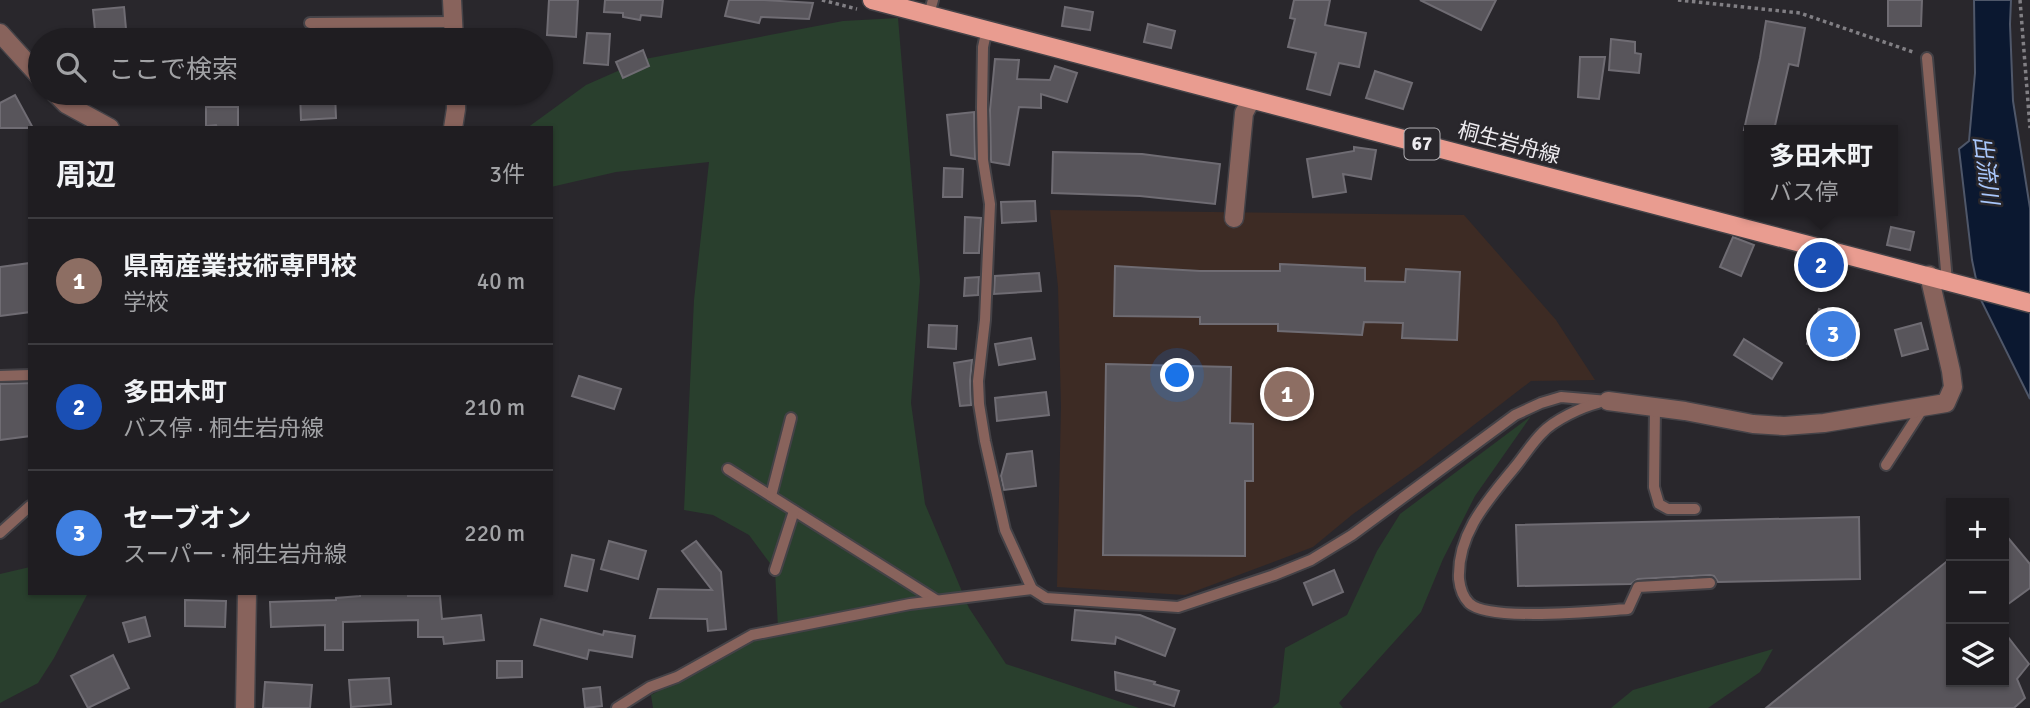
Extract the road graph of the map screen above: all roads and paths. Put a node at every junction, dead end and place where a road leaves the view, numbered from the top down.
1 (452, 0) edge
2 (872, 0) edge
3 (1678, 0) edge
4 (2020, 0) edge
5 (931, 7) edge
6 (453, 22) junction
7 (310, 23) dead end
8 (453, 28) edge
9 (987, 29) junction
10 (0, 33) edge
11 (1927, 58) joint
12 (28, 64) edge
13 (1251, 100) junction
14 (68, 105) edge
15 (456, 105) edge
16 (106, 126) edge
17 (453, 126) edge
18 (2030, 128) edge
19 (1234, 218) dead end
20 (1929, 275) junction
21 (1948, 281) junction
22 (2030, 303) edge
23 (28, 375) edge
24 (0, 376) edge
25 (1608, 401) junction
26 (1655, 407) junction
27 (1923, 408) junction
28 (791, 418) dead end
29 (1886, 465) dead end
30 (727, 469) dead end
31 (771, 496) junction
32 (28, 508) edge
33 (1695, 509) dead end
34 (794, 511) junction
35 (0, 533) edge
36 (775, 570) dead end
37 (1710, 583) dead end
38 (1032, 589) junction
39 (247, 595) edge
40 (936, 600) junction
41 (245, 708) edge
42 (617, 708) edge

1 - 6 street
2 - 5 main road, 桐生岩舟線 / 67
3 - 11 path
4 - 18 path
5 - 9 main road, 桐生岩舟線 / 67
6 - 7 lane
6 - 8 street
9 - 13 main road, 桐生岩舟線 / 67
9 - 38 lane
10 - 12 street
11 - 21 lane
13 - 19 street
13 - 20 main road, 桐生岩舟線 / 67
14 - 16 street
15 - 17 street
20 - 21 main road, 桐生岩舟線 / 67
20 - 27 street
21 - 22 main road, 桐生岩舟線 / 67
23 - 24 lane
25 - 26 street
25 - 37 lane
25 - 38 lane
26 - 27 street
26 - 33 lane
27 - 29 lane
28 - 31 lane
30 - 31 lane
31 - 34 lane
32 - 35 lane
34 - 36 lane
34 - 40 lane
38 - 40 lane
39 - 41 street
40 - 42 lane

